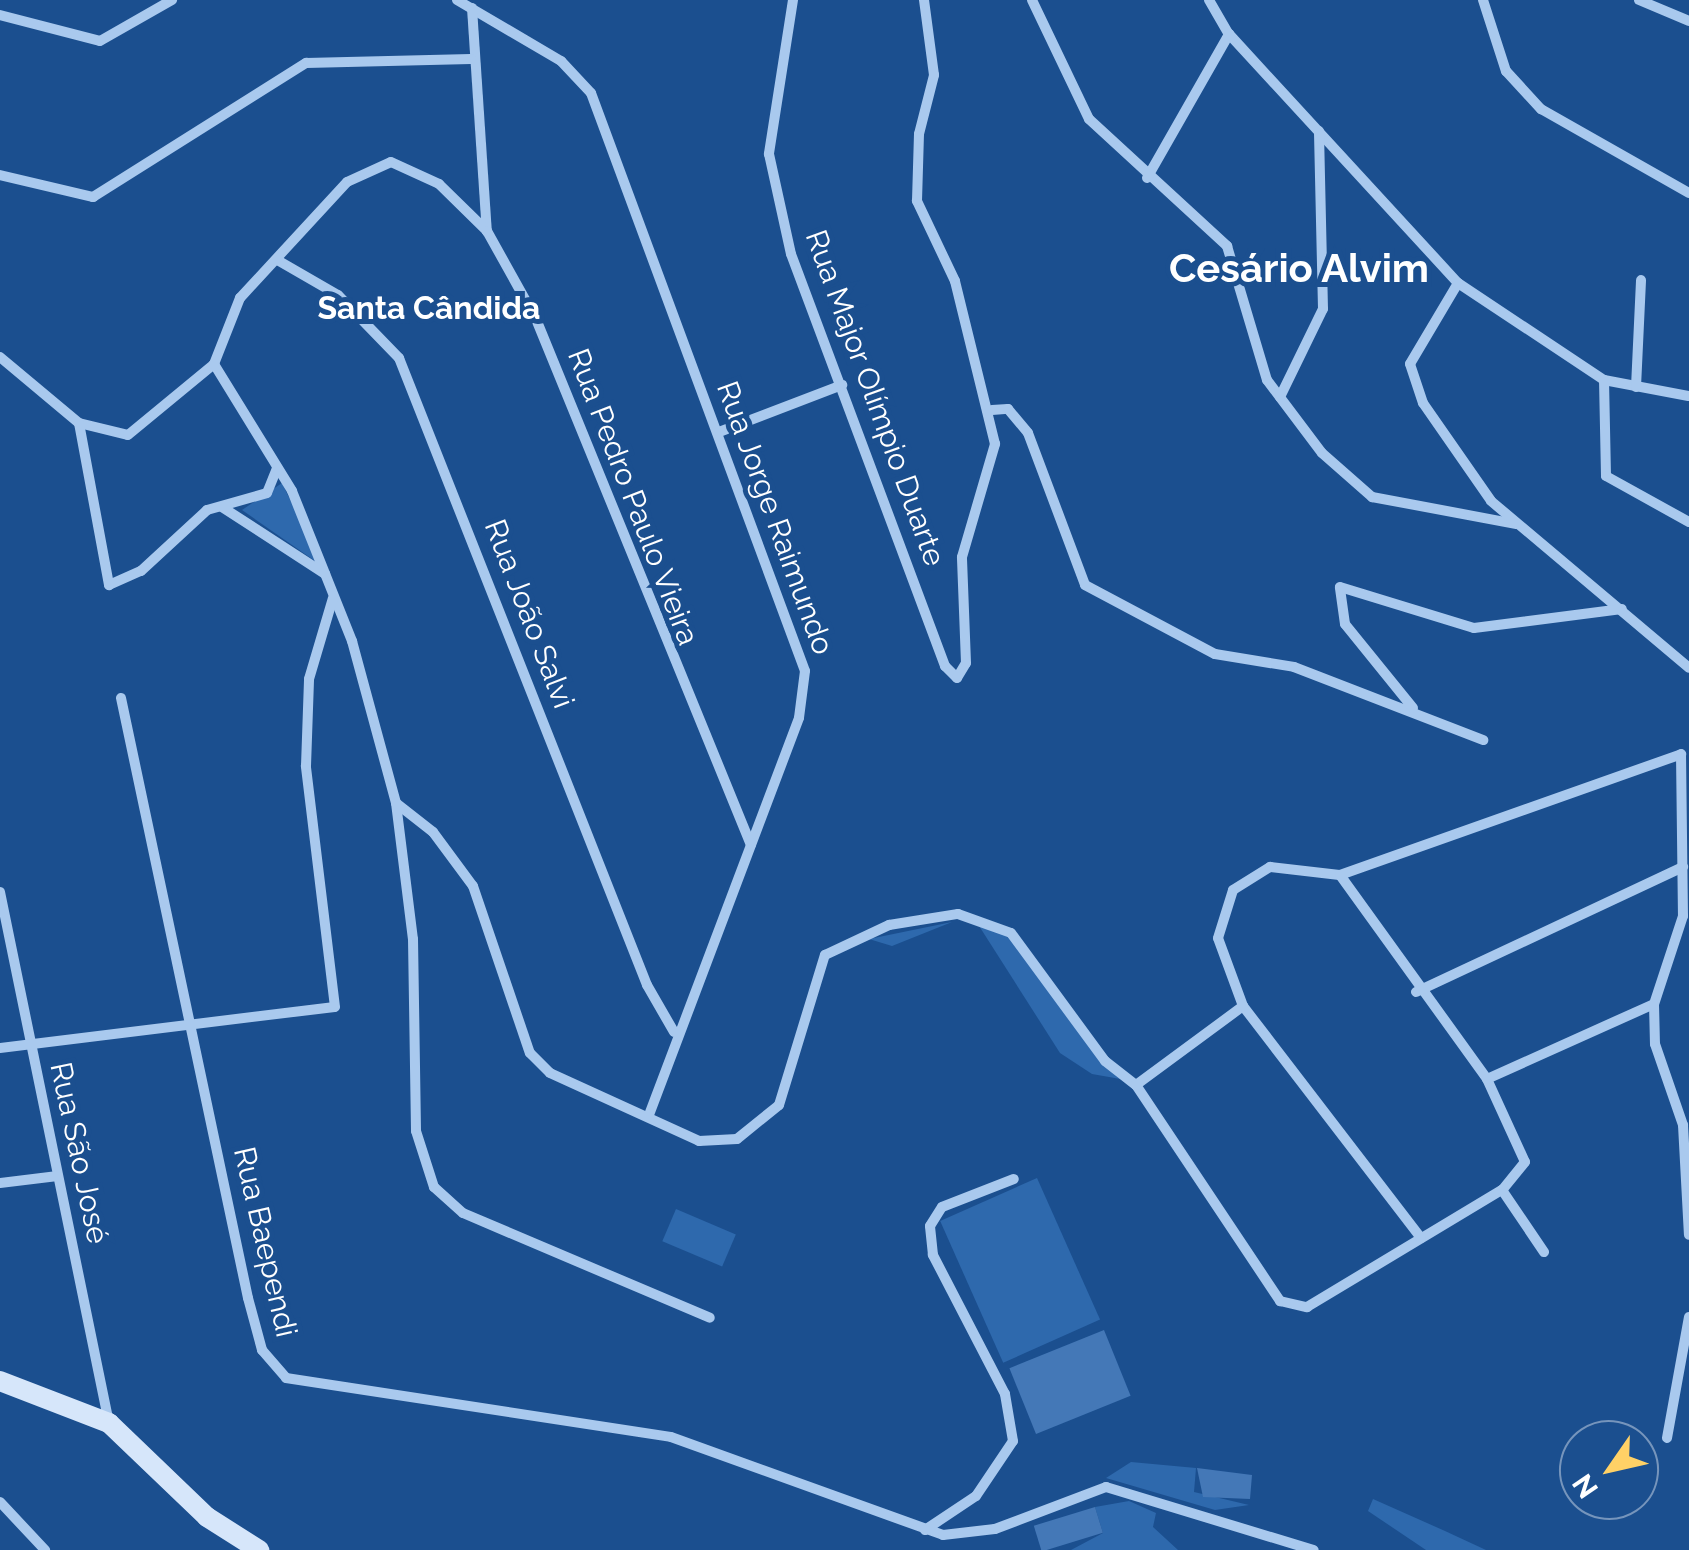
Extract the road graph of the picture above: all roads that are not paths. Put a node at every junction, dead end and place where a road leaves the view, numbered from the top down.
1 (172, 0) edge
2 (457, 0) edge
3 (793, 0) edge
4 (924, 0) edge
5 (1032, 0) edge
6 (1209, 0) edge
7 (1483, 0) edge
8 (1639, 0) edge
9 (472, 8) junction
10 (0, 15) edge
11 (1689, 20) edge
12 (1228, 34) junction
13 (471, 60) junction
14 (1319, 130) junction
15 (0, 175) edge
16 (1147, 178) junction
17 (1689, 192) edge
18 (487, 231) junction
19 (278, 261) junction
20 (1641, 280) dead end
21 (1458, 283) junction
22 (0, 357) edge
23 (214, 364) junction
24 (1604, 380) junction
25 (842, 385) junction
26 (1636, 386) junction
27 (1280, 396) junction
28 (1689, 396) edge
29 (992, 410) junction
30 (79, 422) junction
31 (719, 432) junction
32 (278, 467) junction
33 (221, 506) junction
34 (1689, 522) edge
35 (1516, 524) junction
36 (328, 576) junction
37 (332, 598) junction
38 (1623, 609) junction
39 (1689, 668) edge
40 (122, 698) dead end
41 (1415, 710) junction
42 (1482, 740) dead end
43 (1689, 744) edge
44 (1681, 754) junction
45 (396, 803) junction
46 (752, 845) junction
47 (1682, 867) junction
48 (1340, 876) junction
49 (0, 892) edge
50 (1416, 992) junction
51 (1654, 1004) junction
52 (1243, 1006) junction
53 (193, 1030) junction
54 (674, 1032) junction
55 (31, 1045) junction
56 (0, 1048) edge
57 (1488, 1079) junction
58 (1136, 1084) junction
59 (650, 1116) junction
60 (58, 1176) junction
61 (1014, 1179) dead end
62 (0, 1183) edge
63 (1502, 1190) junction
64 (1689, 1235) edge
65 (1421, 1238) junction
66 (1544, 1252) dead end
67 (710, 1318) dead end
68 (1689, 1318) edge
69 (0, 1380) edge
70 (109, 1423) junction
71 (1666, 1438) dead end
72 (0, 1502) edge
73 (926, 1530) junction
74 (45, 1550) edge
75 (259, 1550) edge
76 (1314, 1550) edge

1 - 10 street
2 - 9 street, Rua Jorge Raimundo
3 - 25 street, Rua Major Olímpio Duarte
4 - 29 street
5 - 16 street
6 - 12 street
7 - 17 street
8 - 11 street
9 - 13 street
9 - 31 street, Rua Jorge Raimundo
12 - 14 street
12 - 16 street
13 - 15 street
13 - 18 street
14 - 21 street
14 - 27 street
16 - 27 street
18 - 19 street, Rua Pedro Paulo Vieira
18 - 46 street, Rua Pedro Paulo Vieira
19 - 23 street, Rua Pedro Paulo Vieira
19 - 54 street, Rua João Salvi
20 - 26 street
21 - 24 street
21 - 35 street
22 - 30 street, Rua Pedro Paulo Vieira
23 - 30 street, Rua Pedro Paulo Vieira
23 - 32 street
24 - 26 street
24 - 34 street
25 - 29 street, Rua Major Olímpio Duarte
25 - 31 street
26 - 28 street
27 - 35 street
29 - 41 street
30 - 33 street
31 - 46 street, Rua Jorge Raimundo
32 - 33 street
32 - 36 street
33 - 36 street
35 - 38 street
36 - 37 street
37 - 45 street
37 - 53 street
38 - 39 street
38 - 41 street
40 - 53 street, Rua Baependi
41 - 42 street
43 - 44 street
44 - 47 street
44 - 48 street
45 - 59 street
45 - 67 street
46 - 54 street, Rua Jorge Raimundo
47 - 50 street
47 - 51 street
48 - 50 street
48 - 52 street
49 - 55 street, Rua São José
50 - 57 street
51 - 57 street
51 - 64 street
52 - 58 street
52 - 65 street
53 - 55 street
53 - 73 street, Rua Baependi
54 - 59 street, Rua Jorge Raimundo
55 - 56 street
55 - 60 street, Rua São José
57 - 63 street
58 - 59 street
58 - 65 street
60 - 62 street
60 - 70 street, Rua São José
61 - 73 street
63 - 65 street
63 - 66 street
68 - 71 street
69 - 70 main road
70 - 75 main road
72 - 74 street
73 - 76 street, Rua Baependi

